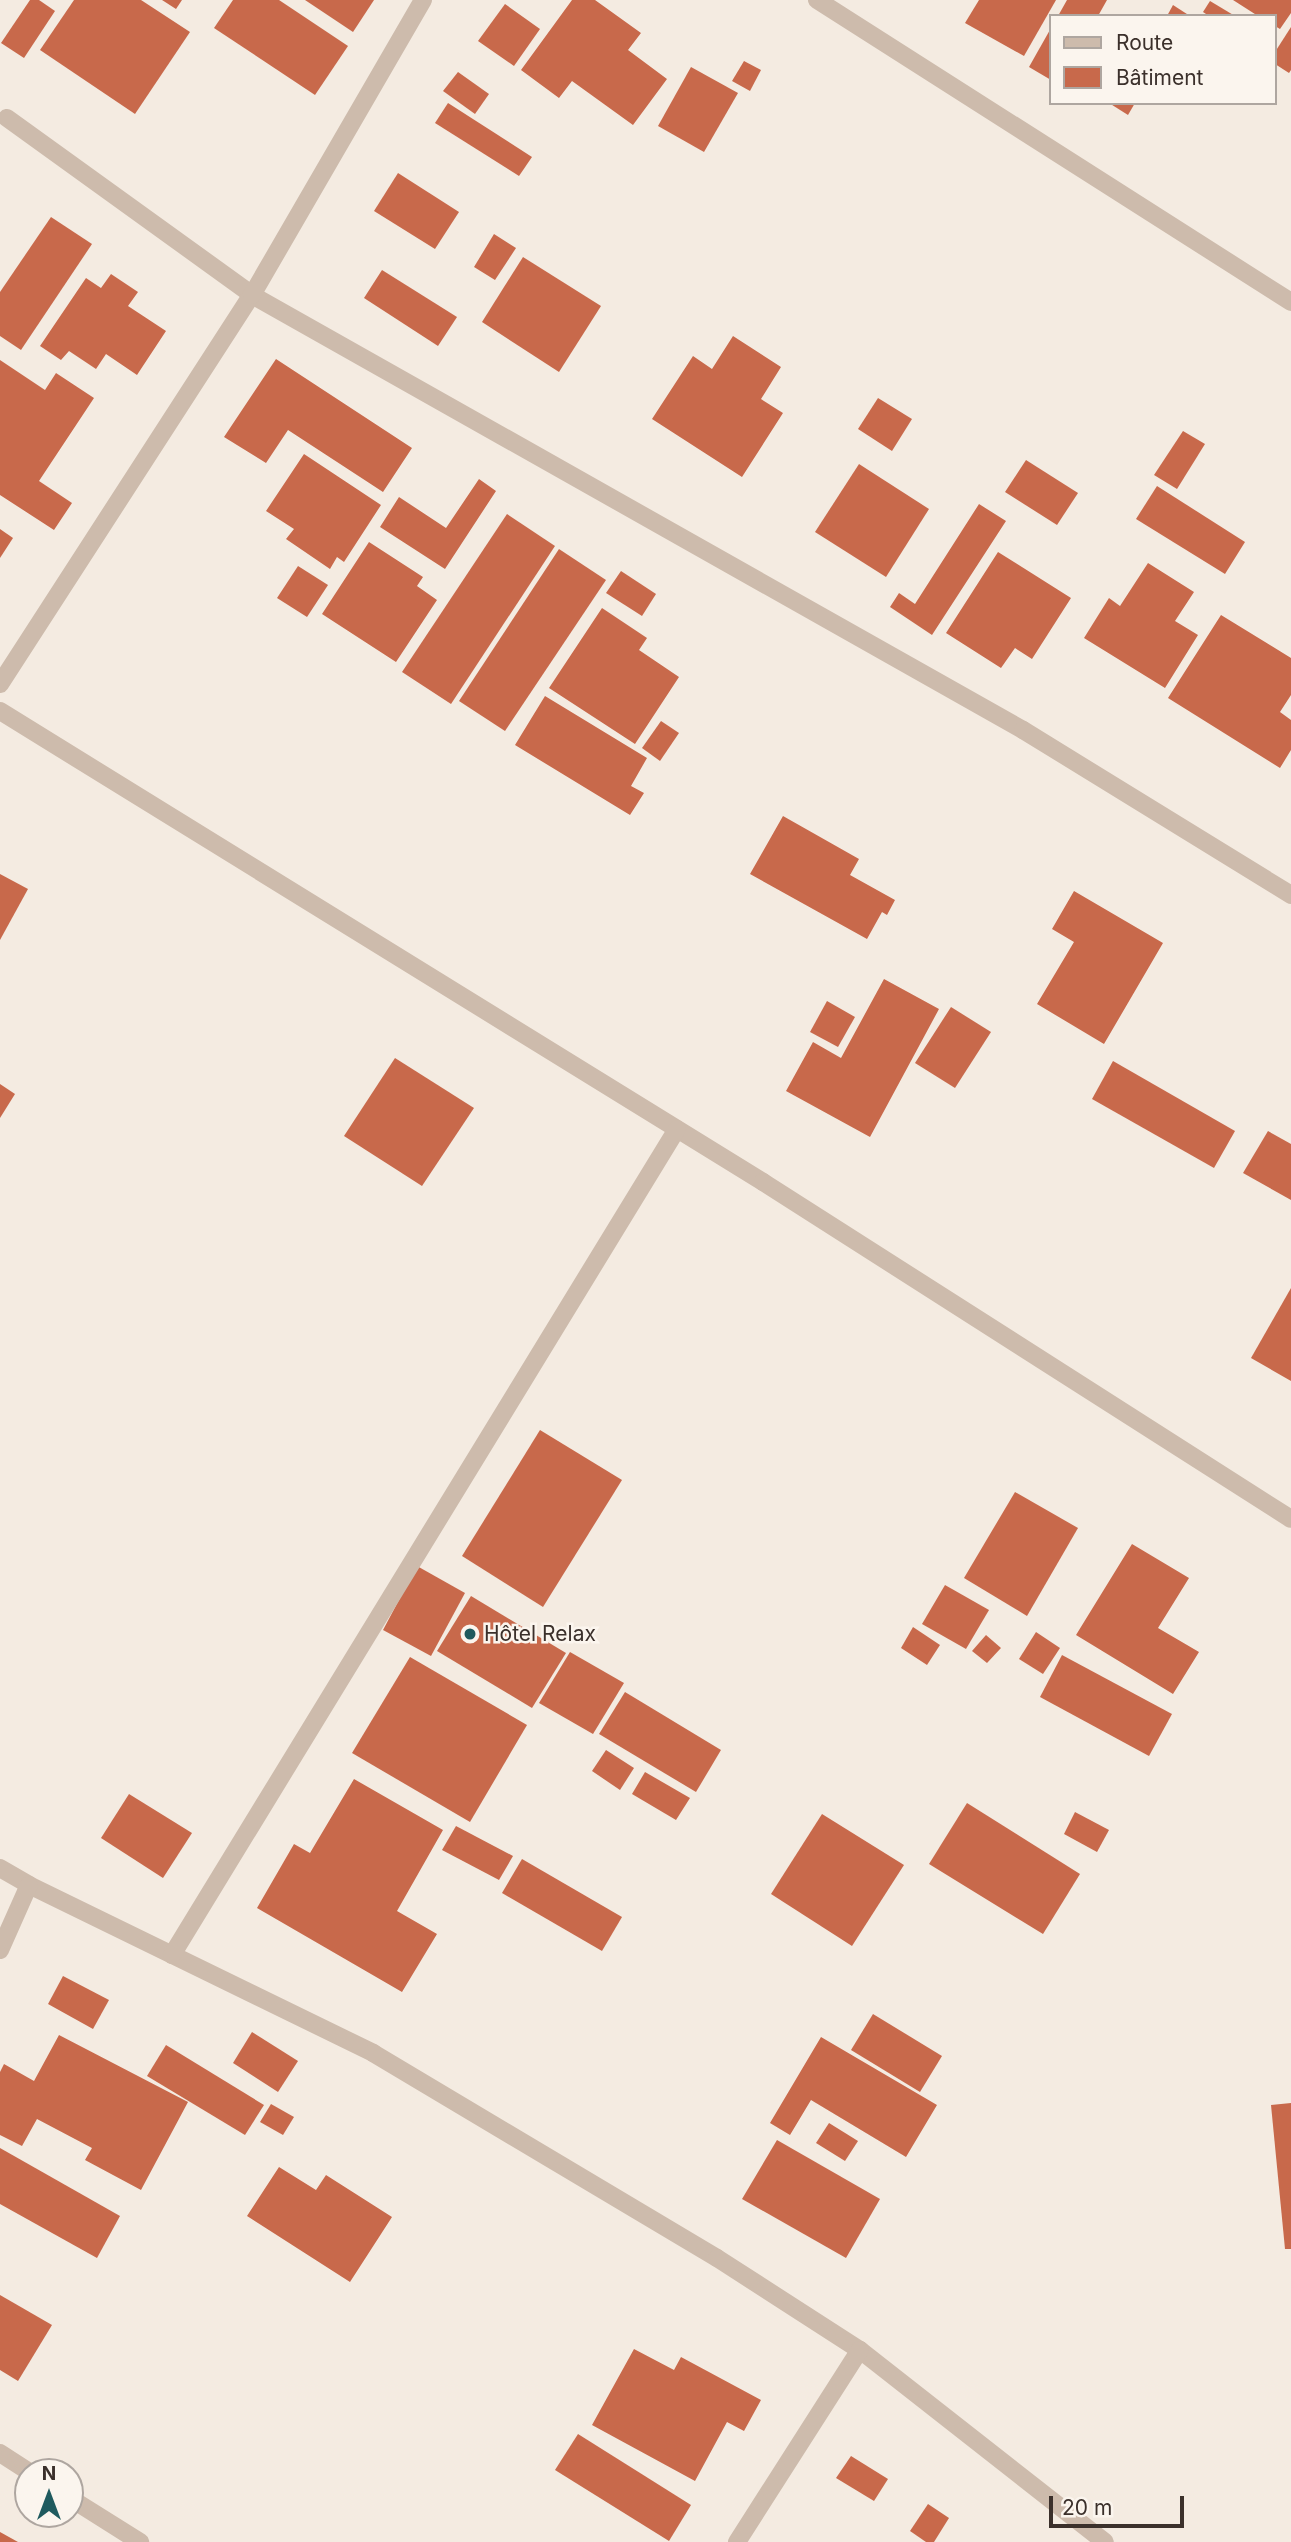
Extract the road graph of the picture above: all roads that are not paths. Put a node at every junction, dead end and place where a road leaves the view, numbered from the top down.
1 (424, 0) edge
2 (817, 0) edge
3 (7, 118) dead end
4 (252, 295) junction
5 (1291, 302) edge
6 (0, 684) edge
7 (0, 711) edge
8 (1291, 895) edge
9 (677, 1129) junction
10 (1291, 1519) edge
11 (0, 1868) edge
12 (29, 1885) junction
13 (0, 1950) edge
14 (172, 1955) junction
15 (860, 2350) junction
16 (84, 2507) edge
17 (140, 2542) edge
18 (737, 2542) edge
19 (1105, 2542) edge

1 - 4 street
2 - 5 street
3 - 4 street
4 - 6 street
4 - 8 street
7 - 9 street
9 - 10 street
9 - 14 street
11 - 12 street
12 - 13 street
12 - 14 street
14 - 15 street
15 - 18 street
15 - 19 street
16 - 17 street

